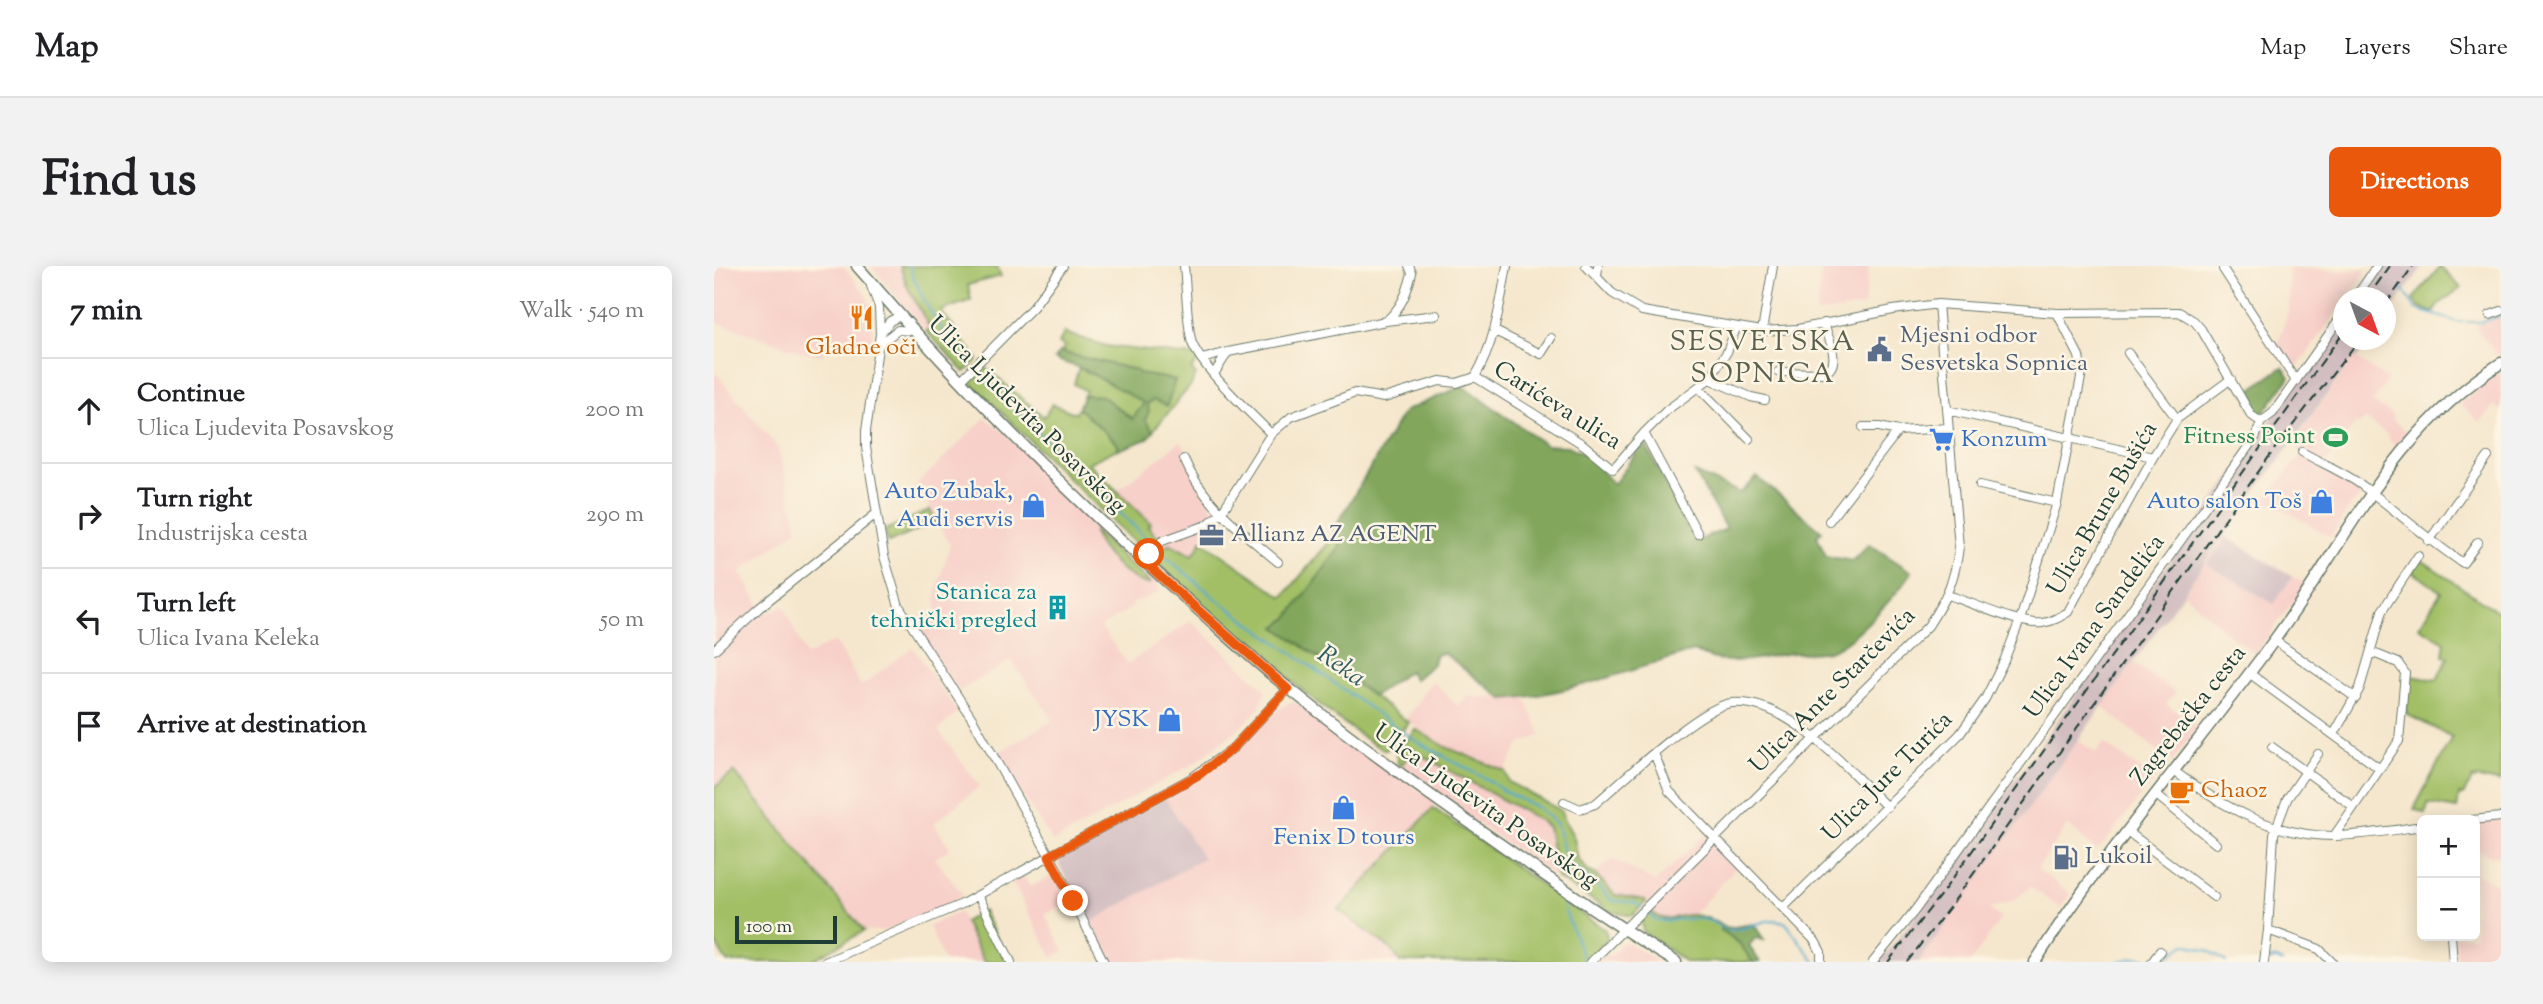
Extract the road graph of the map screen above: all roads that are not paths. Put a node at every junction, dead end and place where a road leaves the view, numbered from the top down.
1 (857, 266) edge
2 (1063, 266) edge
3 (1184, 266) edge
4 (1409, 266) edge
5 (1507, 266) edge
6 (1586, 266) edge
7 (1598, 266) edge
8 (1773, 266) edge
9 (2375, 269) edge
10 (2223, 270) dead end
11 (866, 277) junction
12 (1597, 277) junction
13 (2363, 287) edge
14 (1938, 304) junction
15 (2501, 312) edge
16 (2057, 313) junction
17 (1436, 315) dead end
18 (2490, 315) dead end
19 (900, 316) junction
20 (1386, 321) junction
21 (1824, 323) junction
22 (2333, 327) edge
23 (1736, 328) junction
24 (913, 331) junction
25 (1495, 331) junction
26 (1762, 331) junction
27 (880, 334) junction
28 (1551, 338) dead end
29 (878, 345) junction
30 (1228, 352) junction
31 (2127, 353) dead end
32 (1202, 359) junction
33 (2501, 363) edge
34 (1778, 372) dead end
35 (1214, 374) junction
36 (1475, 377) junction
37 (964, 378) junction
38 (1709, 379) junction
39 (2231, 379) junction
40 (2296, 381) junction
41 (1699, 388) junction
42 (1765, 400) dead end
43 (1947, 410) junction
44 (2176, 419) junction
45 (2261, 422) junction
46 (1863, 427) dead end
47 (1948, 428) junction
48 (1898, 431) junction
49 (1644, 433) junction
50 (1271, 434) junction
51 (2070, 437) junction
52 (1749, 439) dead end
53 (2302, 452) dead end
54 (2153, 457) junction
55 (2488, 457) dead end
56 (1184, 459) dead end
57 (1980, 485) dead end
58 (2371, 492) junction
59 (2057, 503) junction
60 (1222, 512) junction
61 (877, 513) junction
62 (1829, 521) dead end
63 (1698, 534) dead end
64 (2429, 541) junction
65 (2478, 542) dead end
66 (2418, 556) dead end
67 (1146, 558) junction
68 (1278, 562) dead end
69 (1948, 595) junction
70 (2020, 620) junction
71 (2274, 640) junction
72 (714, 650) edge
73 (2371, 652) junction
74 (2249, 673) junction
75 (1288, 689) junction
76 (2356, 698) junction
77 (2334, 734) junction
78 (1814, 738) junction
79 (2272, 747) dead end
80 (1654, 753) junction
81 (2318, 754) dead end
82 (2380, 769) junction
83 (2174, 771) junction
84 (2305, 772) junction
85 (2155, 794) junction
86 (1564, 803) dead end
87 (1887, 807) junction
88 (2354, 807) junction
89 (2501, 817) edge
90 (2480, 819) edge
91 (2417, 827) edge
92 (2276, 828) junction
93 (2127, 831) junction
94 (2334, 836) junction
95 (1715, 838) junction
96 (2216, 844) dead end
97 (1049, 856) junction
98 (978, 895) junction
99 (2214, 897) dead end
100 (1784, 907) junction
101 (1624, 930) junction
102 (2268, 930) junction
103 (2451, 941) edge
104 (1593, 960) edge
105 (825, 962) edge
106 (1011, 962) edge
107 (1104, 962) edge
108 (1676, 962) edge
109 (1821, 962) edge
110 (1873, 962) edge
111 (2035, 962) edge
112 (2264, 962) edge
113 (2332, 962) edge
114 (2453, 962) edge

1 - 11 main road, Ulica Ljudevita Posavskog
2 - 37 street
3 - 32 street
4 - 20 street
5 - 25 street
6 - 12 street
7 - 12 street
8 - 26 street
9 - 13 street
10 - 40 street
11 - 19 main road, Ulica Ljudevita Posavskog
11 - 27 street
12 - 23 street
14 - 16 street
14 - 21 street
14 - 43 street, Ulica Ante Starčevića
15 - 18 street
16 - 39 street
16 - 51 street, Ulica Jure Turića
17 - 20 street
19 - 24 main road, Ulica Ljudevita Posavskog
19 - 27 street
20 - 30 street
21 - 26 street
21 - 34 street
22 - 40 street, Ulica Ivana Sandelića
23 - 26 street
23 - 38 street, Carićeva ulica
24 - 29 street
24 - 37 main road, Ulica Ljudevita Posavskog
25 - 28 street
25 - 36 street
27 - 29 street
29 - 61 street
30 - 32 street
30 - 35 street
31 - 44 street, Ulica Brune Bušića
32 - 35 street
33 - 58 main road, Zagrebačka cesta
35 - 50 street
36 - 49 street, Carićeva ulica
36 - 50 street
37 - 67 main road, Ulica Ljudevita Posavskog
38 - 41 street, Carićeva ulica
38 - 42 street
39 - 44 street, Ulica Brune Bušića
39 - 45 street
40 - 45 street, Ulica Ivana Sandelića
41 - 49 street, Carićeva ulica
41 - 52 street
43 - 47 street, Ulica Ante Starčevića
43 - 51 street
44 - 54 street, Ulica Brune Bušića
45 - 110 street, Ulica Ivana Sandelića
46 - 48 street
47 - 48 street
47 - 69 street, Ulica Ante Starčevića
48 - 62 street
49 - 63 street, Carićeva ulica
50 - 60 street
51 - 54 street
51 - 59 street, Ulica Jure Turića
53 - 58 street
54 - 70 street, Ulica Brune Bušića
55 - 64 street
56 - 60 street
57 - 59 street
58 - 64 street
58 - 71 main road, Zagrebačka cesta
59 - 70 street, Ulica Jure Turića
60 - 67 street
60 - 68 street
61 - 72 street
61 - 97 street
64 - 65 street
66 - 73 street
67 - 75 main road, Ulica Ljudevita Posavskog
69 - 70 street
69 - 78 street, Ulica Ante Starčevića
70 - 87 street, Ulica Jure Turića
71 - 74 main road, Zagrebačka cesta
71 - 76 street
73 - 76 street
73 - 82 street
74 - 77 street
74 - 83 main road, Zagrebačka cesta
75 - 97 street
75 - 101 main road, Ulica Ljudevita Posavskog
76 - 77 street
77 - 82 street
78 - 80 street
78 - 87 street
78 - 95 street, Ulica Ante Starčevića
79 - 84 street
80 - 86 street
80 - 95 street
81 - 84 street
82 - 88 street
83 - 85 main road, Zagrebačka cesta
83 - 92 street
84 - 88 street
84 - 92 street
85 - 93 main road, Zagrebačka cesta
85 - 96 street
87 - 100 street, Ulica Jure Turića
88 - 94 street
89 - 90 street
91 - 94 street
92 - 94 street
92 - 102 street
93 - 99 street
93 - 111 main road, Zagrebačka cesta
95 - 100 street
95 - 101 street, Ulica Ante Starčevića
97 - 98 street
97 - 107 street
98 - 105 street
98 - 106 street
100 - 109 street
101 - 104 street, Ulica Ante Starčevića
101 - 108 main road, Ulica Ljudevita Posavskog
102 - 112 street
102 - 113 street
103 - 114 street

